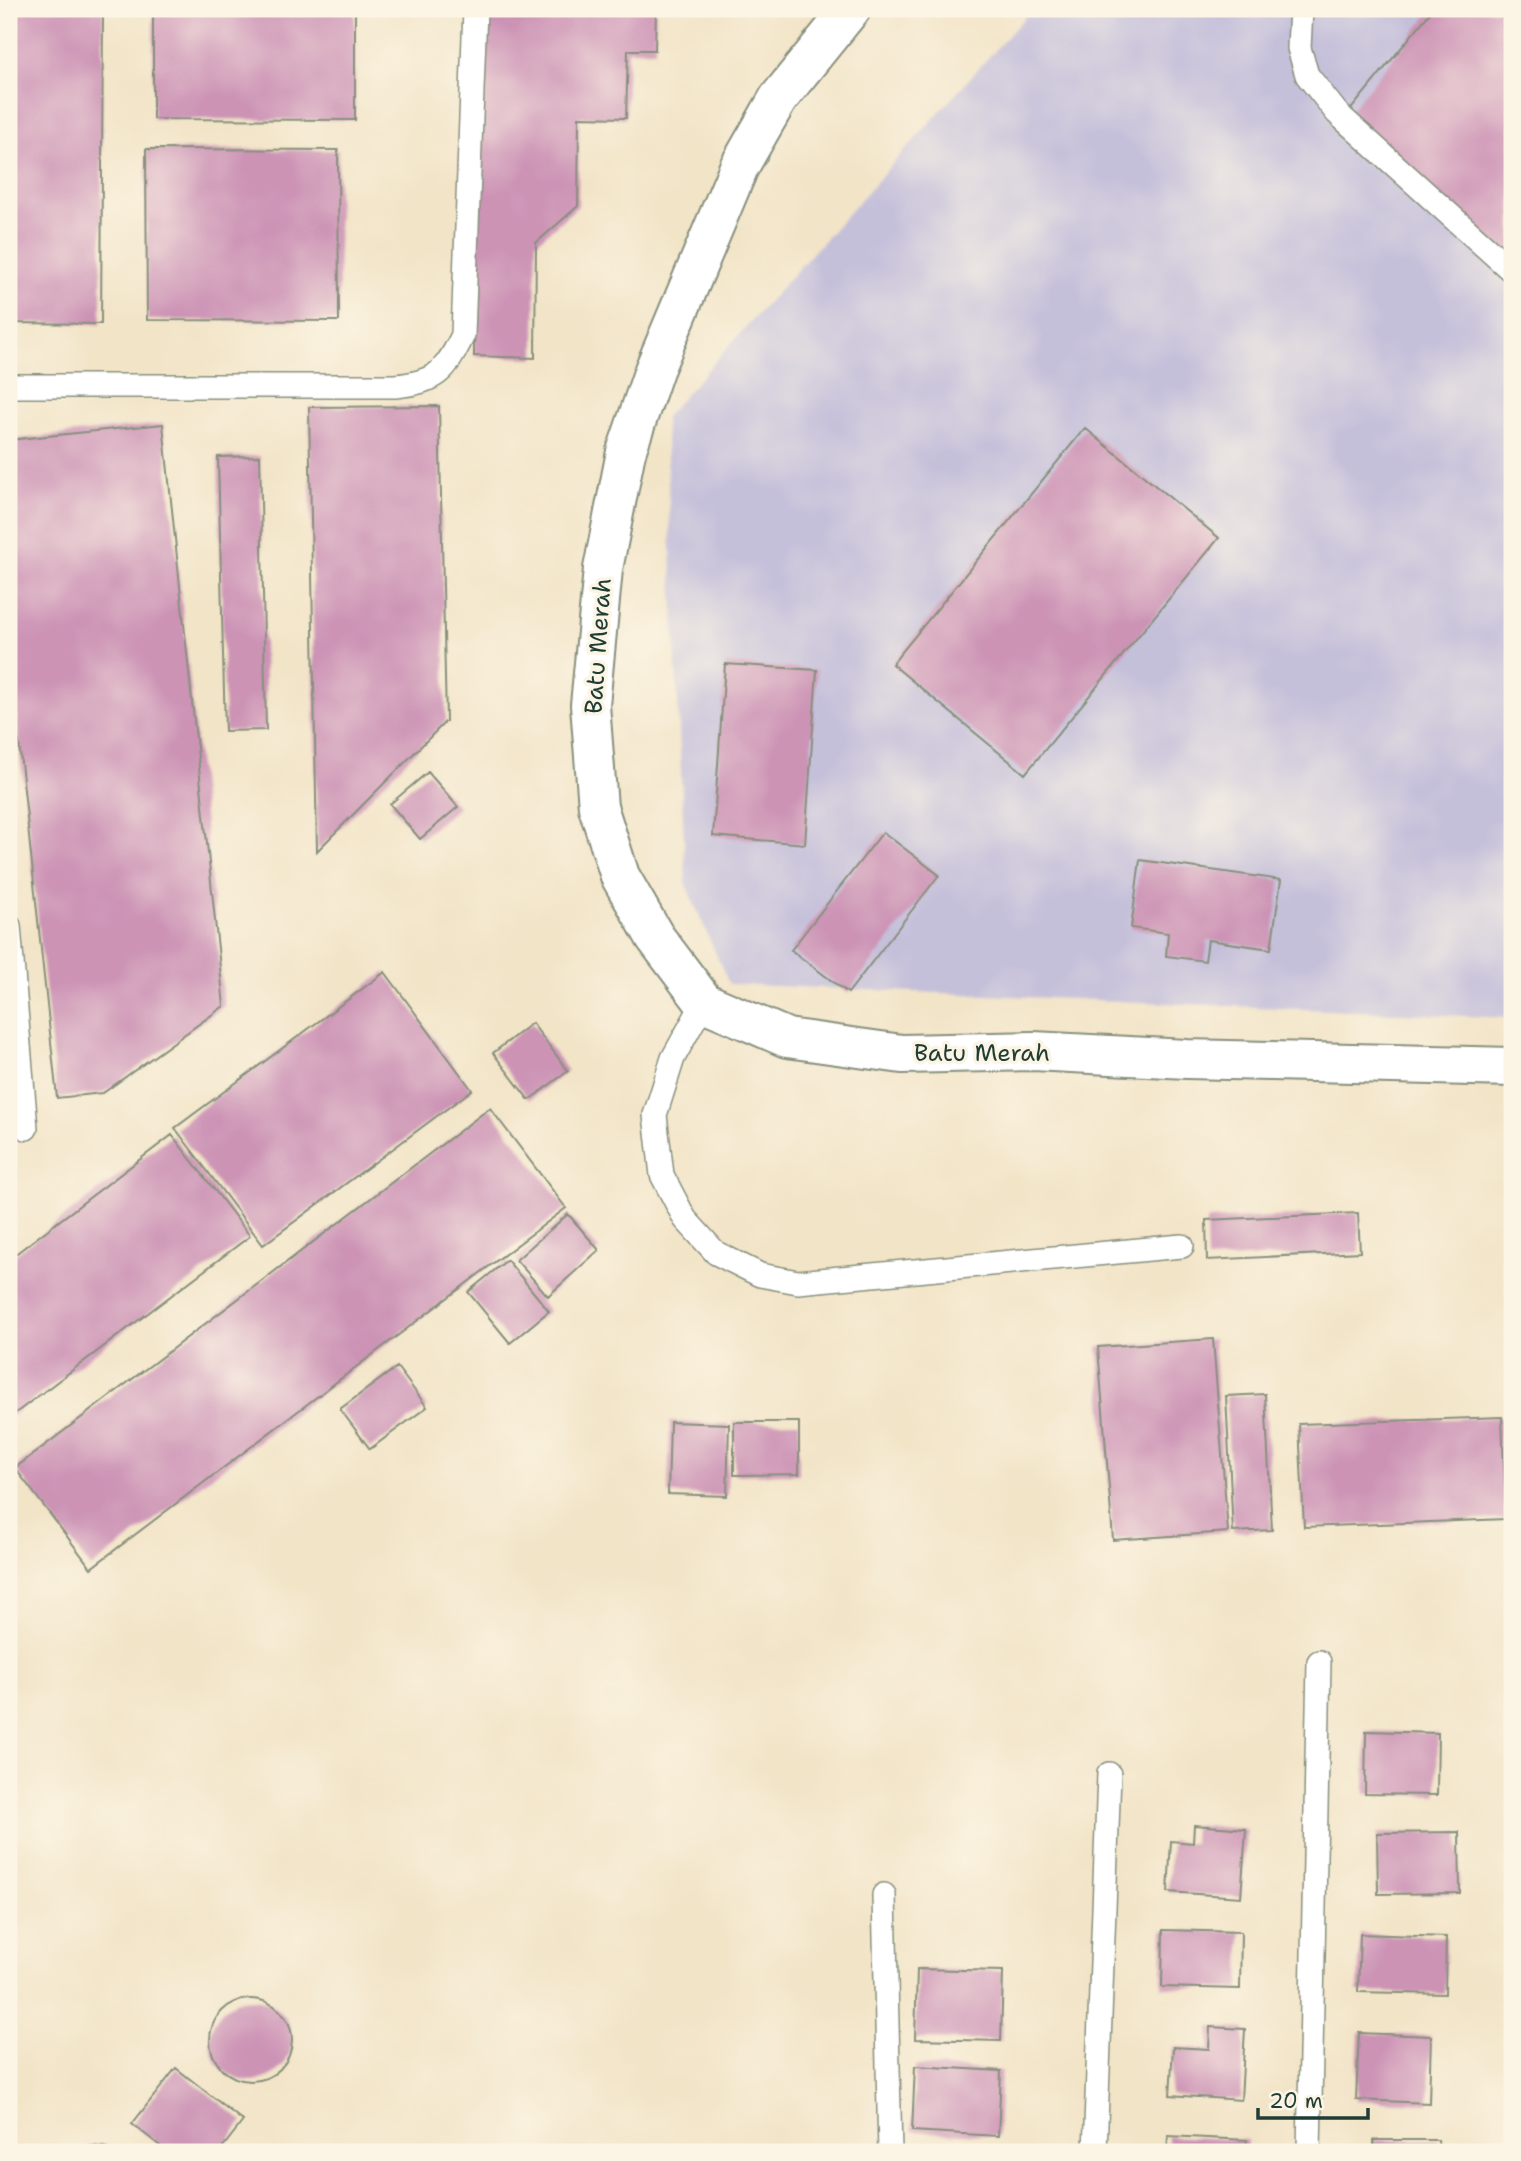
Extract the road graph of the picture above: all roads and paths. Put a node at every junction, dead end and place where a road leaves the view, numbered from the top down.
1 (475, 9) edge
2 (851, 9) edge
3 (1301, 9) edge
4 (1512, 271) edge
5 (9, 386) edge
6 (9, 926) edge
7 (705, 1002) junction
8 (1512, 1067) edge
9 (26, 1128) dead end
10 (1182, 1247) dead end
11 (1319, 1662) dead end
12 (1109, 1774) dead end
13 (884, 1895) dead end
14 (890, 2152) edge
15 (1095, 2152) edge
16 (1309, 2152) edge

1 - 5 lane
2 - 7 street, Batu Merah
3 - 4 lane
6 - 9 lane
7 - 8 street, Batu Merah
7 - 10 lane
11 - 16 lane
12 - 15 lane
13 - 14 lane

